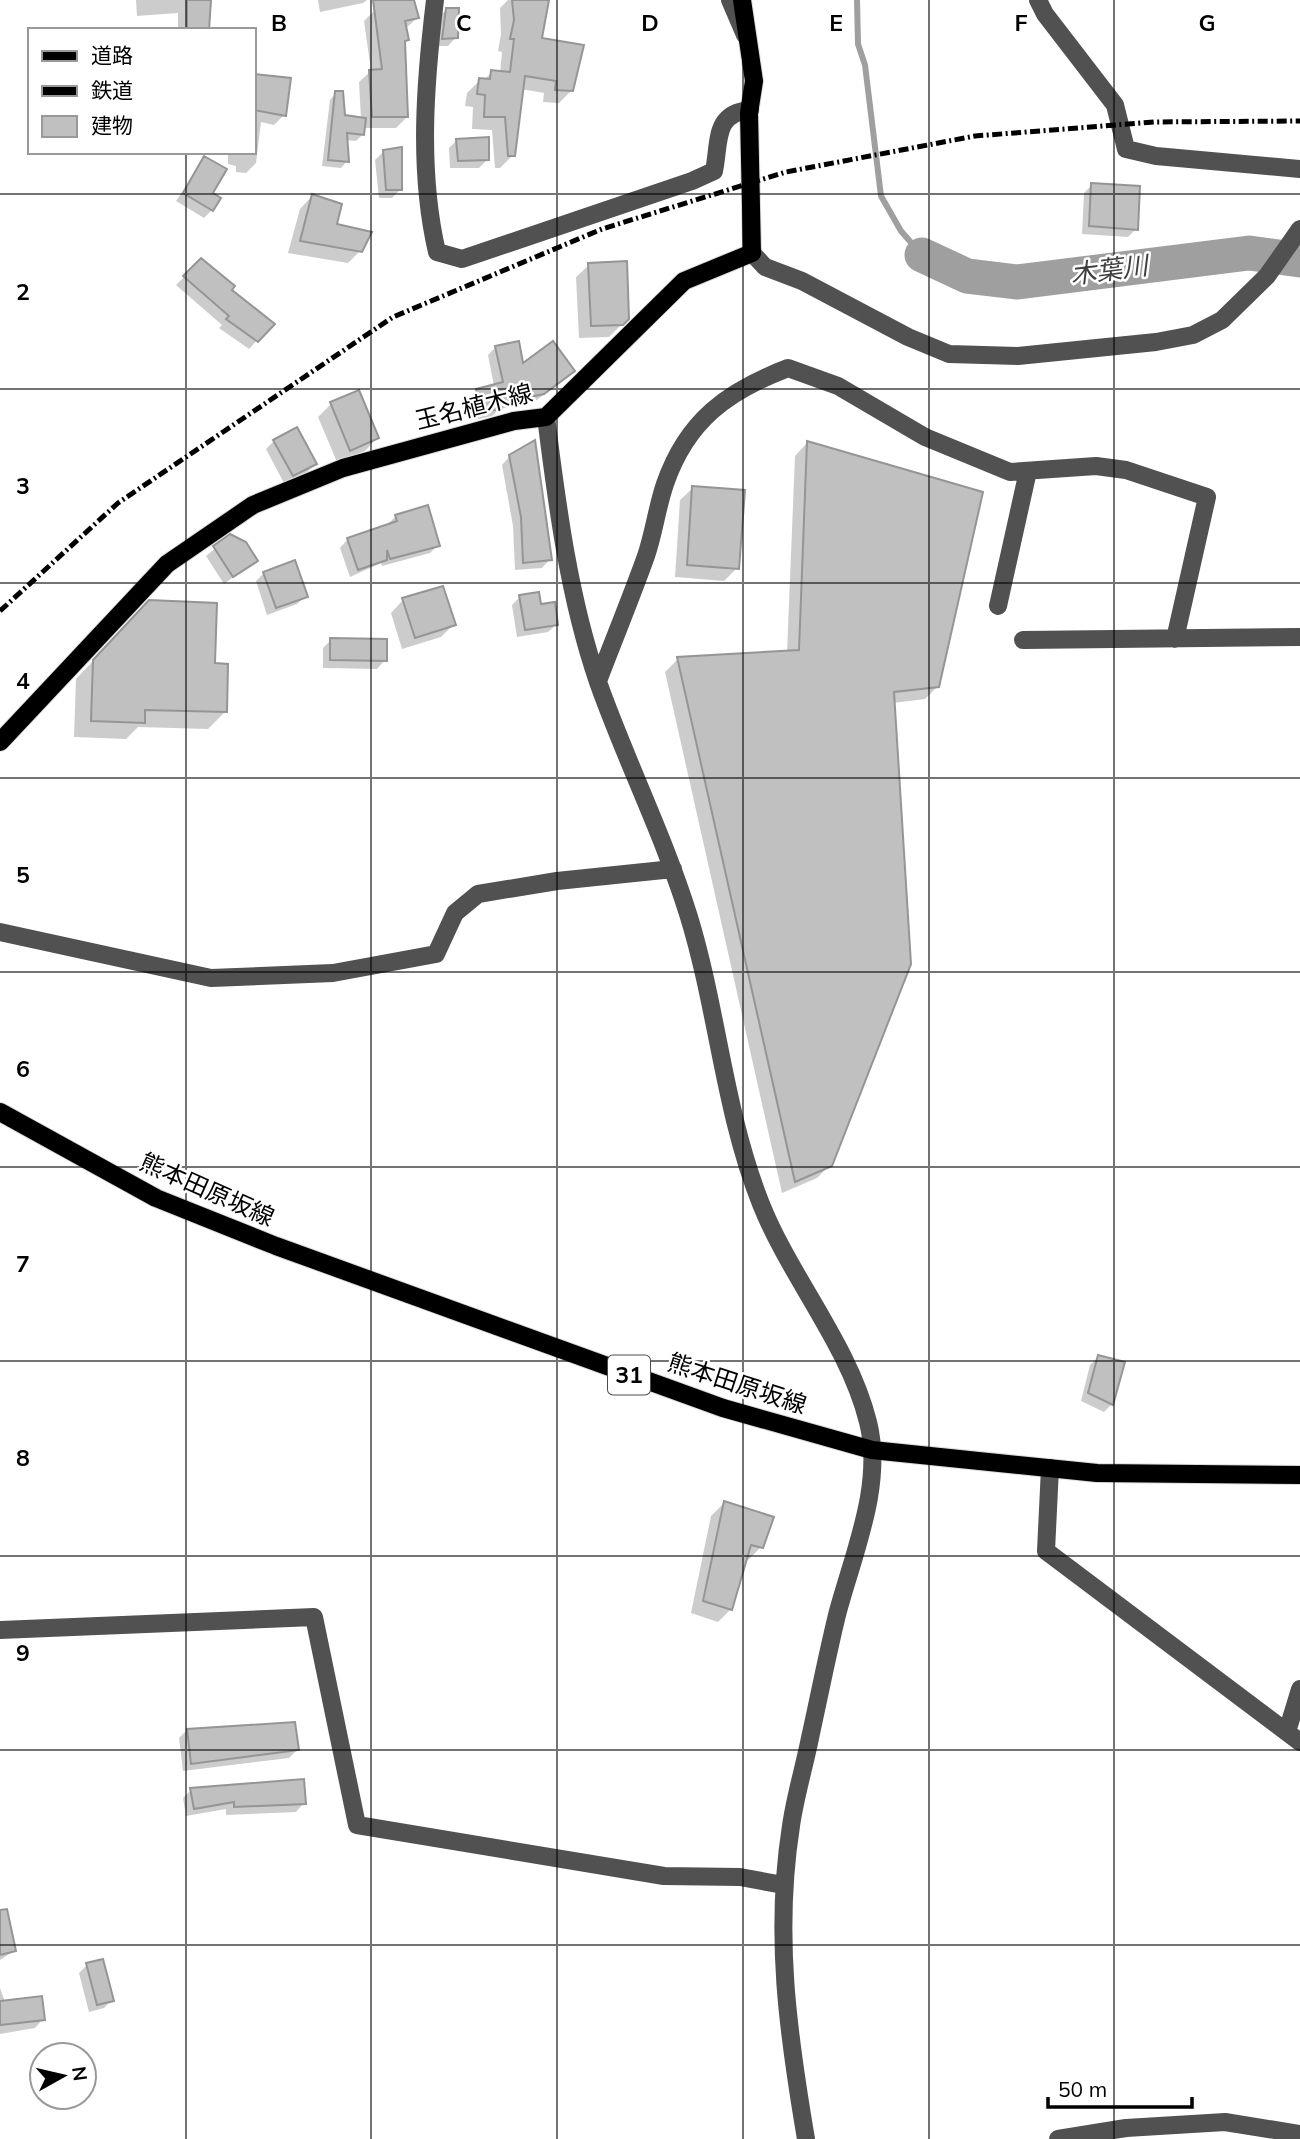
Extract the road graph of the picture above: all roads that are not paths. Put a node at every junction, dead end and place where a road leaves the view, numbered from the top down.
1 (435, 0) edge
2 (730, 0) edge
3 (742, 0) edge
4 (1038, 0) edge
5 (748, 41) junction
6 (750, 110) junction
7 (1300, 169) edge
8 (1300, 229) edge
9 (752, 253) junction
10 (546, 417) junction
11 (1028, 471) junction
12 (998, 606) dead end
13 (1300, 637) edge
14 (1175, 639) junction
15 (1023, 640) dead end
16 (598, 681) junction
17 (0, 742) edge
18 (673, 869) junction
19 (0, 932) edge
20 (0, 1112) edge
21 (872, 1450) junction
22 (1050, 1468) junction
23 (1300, 1475) edge
24 (0, 1630) edge
25 (1300, 1689) edge
26 (1293, 1737) edge
27 (783, 1885) junction
28 (1300, 2134) edge
29 (806, 2139) edge
30 (1058, 2139) edge

1 - 6 street
2 - 5 street
3 - 5 main road
4 - 7 street
5 - 6 main road
6 - 9 main road
8 - 9 street
9 - 10 main road, 玉名植木線
10 - 16 street
10 - 17 main road, 玉名植木線
11 - 12 street
11 - 14 street
11 - 16 street
13 - 14 street
14 - 15 street
16 - 18 street
18 - 19 street
18 - 21 street
20 - 21 main road, 熊本田原坂線 / 31
21 - 22 main road, 熊本田原坂線 / 31
21 - 27 street
22 - 23 main road, 熊本田原坂線 / 31
22 - 26 street
24 - 27 street
25 - 26 street
27 - 29 street
28 - 30 street

